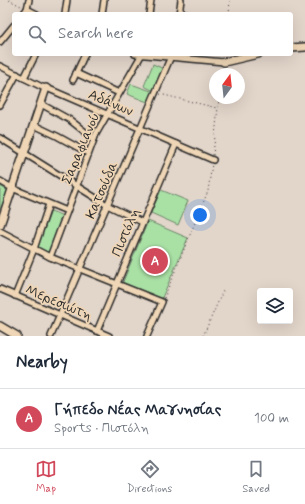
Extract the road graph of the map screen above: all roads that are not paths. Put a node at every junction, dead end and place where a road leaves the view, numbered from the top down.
1 (30, 0) edge
2 (67, 0) edge
3 (104, 0) edge
4 (151, 0) edge
5 (181, 0) edge
6 (25, 12) edge
7 (65, 12) edge
8 (102, 12) edge
9 (149, 12) edge
10 (179, 12) edge
11 (12, 27) edge
12 (0, 42) edge
13 (305, 47) edge
14 (293, 48) edge
15 (35, 56) edge
16 (84, 56) edge
17 (140, 56) edge
18 (172, 56) edge
19 (250, 56) edge
20 (224, 62) joint
21 (0, 66) edge
22 (76, 73) junction
23 (17, 74) junction
24 (24, 78) junction
25 (73, 80) dead end
26 (46, 88) junction
27 (119, 93) junction
28 (41, 104) junction
29 (0, 105) edge
30 (107, 114) junction
31 (34, 125) junction
32 (140, 128) junction
33 (0, 138) edge
34 (94, 139) junction
35 (176, 144) junction
36 (88, 153) junction
37 (24, 154) junction
38 (213, 160) road end
39 (0, 181) edge
40 (77, 186) junction
41 (12, 188) junction
42 (49, 204) junction
43 (108, 205) junction
44 (66, 212) junction
45 (142, 222) junction
46 (0, 225) edge
47 (0, 231) edge
48 (34, 249) junction
49 (50, 256) junction
50 (80, 270) junction
51 (116, 284) junction
52 (0, 289) edge
53 (15, 296) junction
54 (61, 316) junction
55 (0, 326) edge
56 (97, 331) junction
57 (17, 336) edge
58 (51, 336) edge
59 (109, 336) edge
60 (147, 336) edge

1 - 6 street
2 - 7 street
3 - 8 street
4 - 9 street
5 - 10 street
11 - 12 street
13 - 14 street
15 - 24 street
16 - 22 street
17 - 27 street, Σαραφιανού
18 - 20 street
18 - 32 street, Κατσούδα
19 - 20 street
21 - 23 street, Αδάνων
22 - 25 street
22 - 27 street
23 - 24 street, Αδάνων
23 - 29 street
24 - 26 street, Αδάνων
26 - 28 street
26 - 30 street, Αδάνων
27 - 30 street, Σαραφιανού
28 - 31 street
28 - 34 street
30 - 32 street, Αδάνων
30 - 34 street, Σαραφιανού
31 - 36 street
31 - 37 street
32 - 35 street, Αδάνων
32 - 43 street, Κατσούδα
33 - 37 street
34 - 36 street, Σαραφιανού
35 - 38 street, Αδάνων
35 - 45 street, Πιστόλη
36 - 40 street, Σαραφιανού
37 - 40 street
37 - 41 street
39 - 41 street
40 - 43 street
40 - 44 street, Σαραφιανού
41 - 42 street
41 - 46 street
42 - 44 street
42 - 48 street
43 - 45 street
43 - 50 street, Κατσούδα
44 - 49 street, Σαραφιανού
45 - 51 street, Πιστόλη
47 - 48 street
48 - 49 street
48 - 53 street
49 - 50 street
50 - 51 street
50 - 54 street, Κατσούδα
51 - 56 street, Πιστόλη
51 - 60 street
52 - 53 street, Μερεσιώτη
53 - 54 street, Μερεσιώτη
54 - 56 street, Μερεσιώτη
54 - 58 street, Κατσούδα
55 - 57 street
56 - 59 street, Μερεσιώτη

